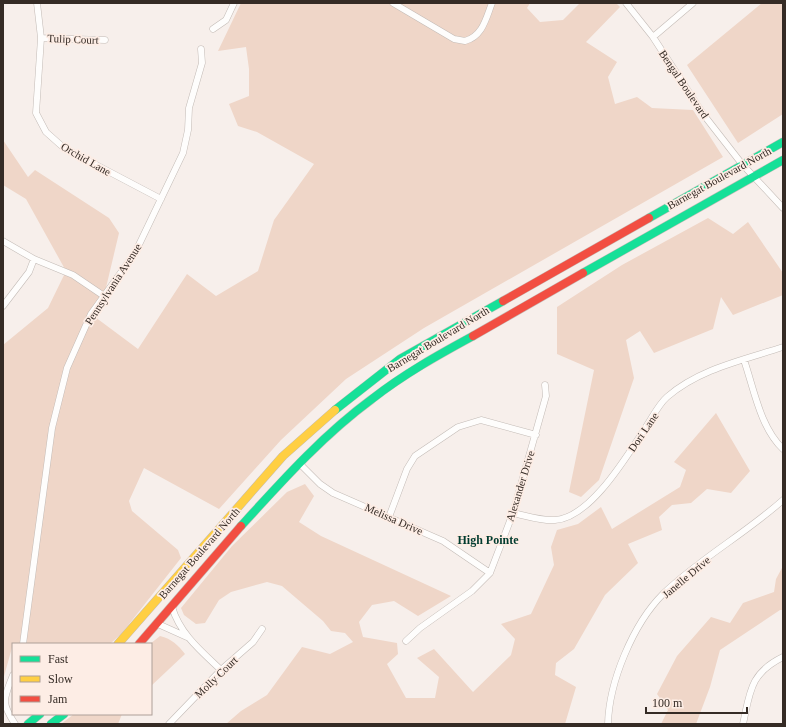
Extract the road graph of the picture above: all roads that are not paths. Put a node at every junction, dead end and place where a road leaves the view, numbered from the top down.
1 (36, 3) edge
2 (234, 3) edge
3 (492, 3) edge
4 (626, 3) edge
5 (693, 3) edge
6 (396, 4) edge
7 (214, 29) dead end
8 (653, 37) junction
9 (41, 38) junction
10 (105, 40) dead end
11 (201, 49) dead end
12 (783, 142) edge
13 (783, 160) edge
14 (742, 164) junction
15 (755, 177) junction
16 (161, 199) junction
17 (783, 208) edge
18 (3, 241) edge
19 (34, 259) junction
20 (104, 296) junction
21 (3, 306) edge
22 (783, 347) edge
23 (744, 360) junction
24 (545, 386) dead end
25 (536, 435) junction
26 (783, 449) edge
27 (299, 463) junction
28 (783, 500) edge
29 (514, 513) junction
30 (389, 517) junction
31 (490, 573) junction
32 (172, 607) junction
33 (158, 624) junction
34 (262, 629) dead end
35 (187, 638) junction
36 (406, 641) dead end
37 (22, 643) edge
38 (119, 643) edge
39 (140, 643) edge
40 (783, 657) edge
41 (221, 670) junction
42 (12, 678) edge
43 (4, 699) edge
44 (39, 715) edge
45 (63, 715) edge
46 (15, 724) edge
47 (28, 724) edge
48 (52, 724) edge
49 (168, 724) edge
50 (608, 724) edge
51 (744, 724) edge

1 - 9 street, Orchid Lane
2 - 7 street
3 - 6 street
4 - 8 street, Bengal Boulevard
5 - 8 street
8 - 14 street, Bengal Boulevard
9 - 10 street, Tulip Court
9 - 16 street, Orchid Lane
11 - 16 street, Pennsylvania Avenue
12 - 14 street, Barnegat Boulevard North
13 - 15 street, Barnegat Boulevard North
14 - 15 street, Bengal Boulevard
14 - 38 street, Barnegat Boulevard North
15 - 17 street, Bengal Boulevard
15 - 27 street, Barnegat Boulevard North
16 - 20 street, Pennsylvania Avenue
18 - 19 street
19 - 20 street
19 - 21 street
20 - 37 street, Pennsylvania Avenue
22 - 23 street, Dori Lane
23 - 26 street
23 - 29 street, Dori Lane
24 - 25 street, Alexander Drive
25 - 29 street, Alexander Drive
25 - 30 street
27 - 30 street, Melissa Drive
27 - 32 street, Barnegat Boulevard North
28 - 50 street, Janelle Drive
29 - 31 street, Alexander Drive
30 - 31 street, Melissa Drive
31 - 36 street, Alexander Drive
32 - 33 street, Barnegat Boulevard North
32 - 35 street
33 - 35 street
33 - 39 street, Barnegat Boulevard North
34 - 41 street, Molly Court
35 - 41 street
40 - 51 street
41 - 49 street, Molly Court
42 - 43 street
43 - 46 street
44 - 47 street
45 - 48 street

